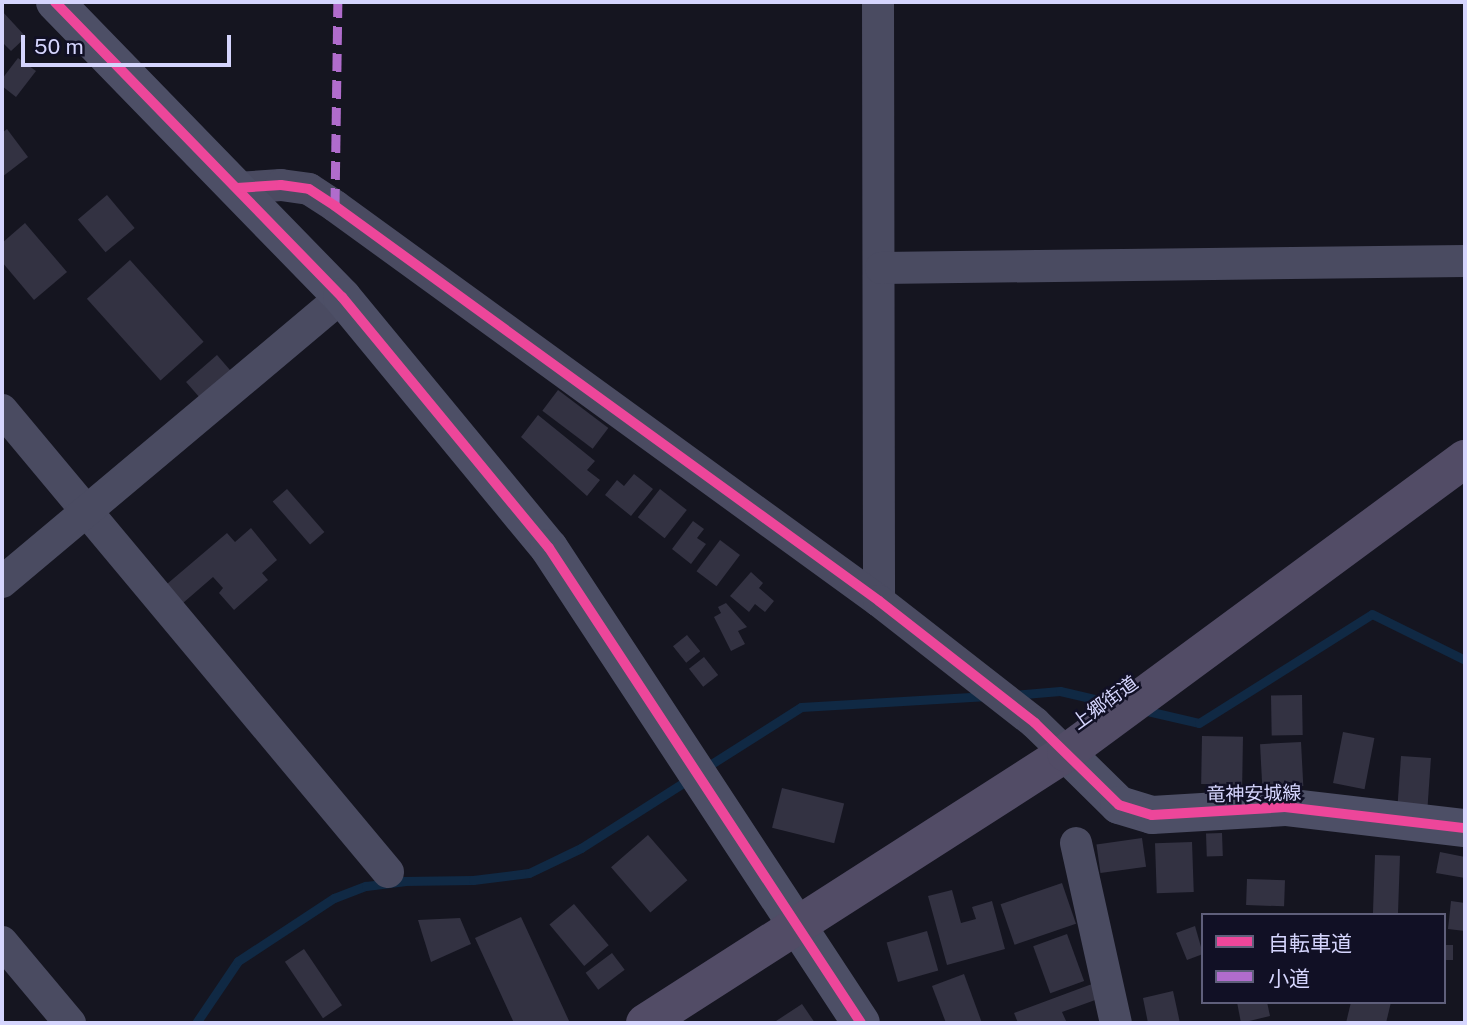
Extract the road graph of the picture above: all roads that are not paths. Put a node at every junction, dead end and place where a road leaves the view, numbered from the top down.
1 (55, 2) edge
2 (878, 2) edge
3 (237, 188) junction
4 (1465, 261) edge
5 (881, 268) junction
6 (342, 297) junction
7 (2, 410) edge
8 (1465, 459) edge
9 (88, 510) junction
10 (2, 582) edge
11 (879, 601) junction
12 (1066, 753) junction
13 (1465, 828) edge
14 (1076, 843) dead end
15 (388, 872) dead end
16 (798, 928) junction
17 (2, 942) edge
18 (70, 1023) edge
19 (645, 1023) edge
20 (861, 1023) edge
21 (1116, 1023) edge

1 - 3 street
2 - 5 street
3 - 6 street
3 - 11 street
4 - 5 street
5 - 11 street
6 - 9 street
6 - 16 street
7 - 9 street
8 - 12 main road, 上郷街道
9 - 10 street
9 - 15 street
11 - 12 street
12 - 13 street, 竜神安城線
12 - 16 main road, 上郷街道
14 - 21 street
16 - 19 main road, 上郷街道
16 - 20 street
17 - 18 street

